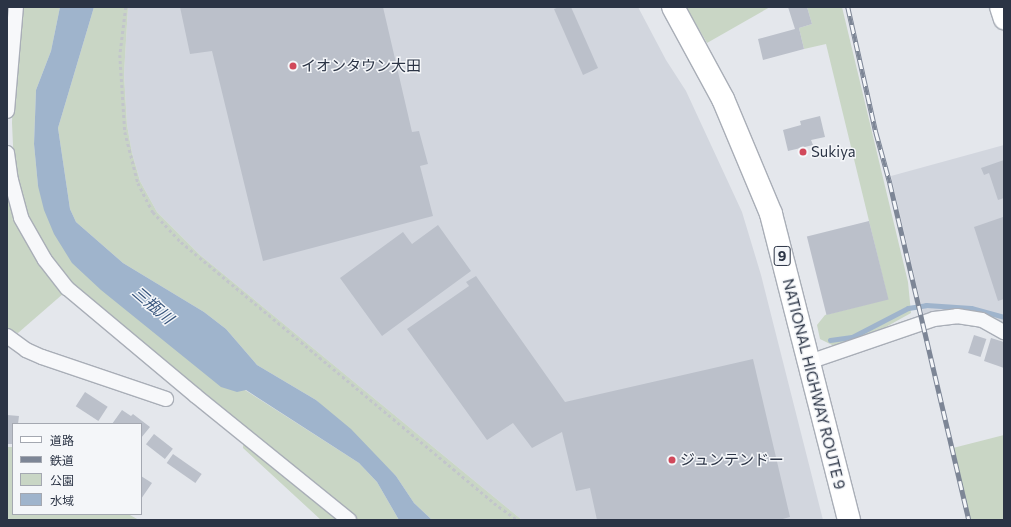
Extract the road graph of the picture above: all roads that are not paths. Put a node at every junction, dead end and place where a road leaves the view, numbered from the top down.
1 (16, 7) edge
2 (673, 7) edge
3 (1000, 7) edge
4 (1004, 19) edge
5 (7, 111) edge
6 (7, 153) edge
7 (1004, 332) edge
8 (7, 336) edge
9 (809, 362) junction
10 (166, 399) dead end
11 (348, 520) edge
12 (849, 520) edge

1 - 5 street
2 - 9 highway, NATIONAL HIGHWAY ROUTE 9 / 9
3 - 4 street
6 - 11 street
7 - 9 street
8 - 10 street
9 - 12 highway, NATIONAL HIGHWAY ROUTE 9 / 9

